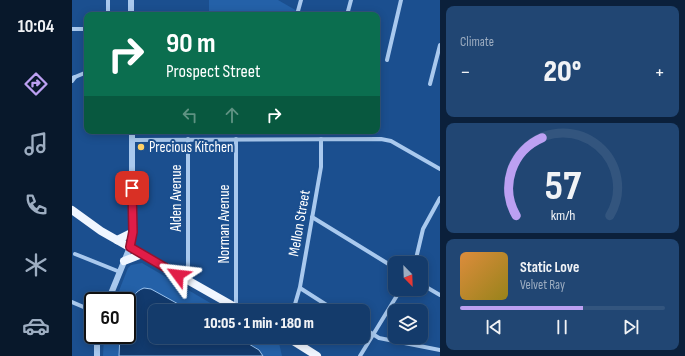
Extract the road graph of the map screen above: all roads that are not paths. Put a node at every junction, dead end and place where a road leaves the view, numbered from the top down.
1 (108, 0) edge
2 (131, 0) edge
3 (301, 0) edge
4 (351, 0) edge
5 (394, 0) edge
6 (401, 1) edge
7 (298, 11) dead end
8 (108, 12) edge
9 (132, 12) edge
10 (348, 12) edge
11 (72, 29) edge
12 (84, 29) edge
13 (440, 45) edge
14 (386, 60) dead end
15 (84, 73) edge
16 (74, 77) edge
17 (72, 81) edge
18 (430, 84) dead end
19 (132, 134) edge
20 (236, 139) junction
21 (321, 139) junction
22 (132, 140) junction
23 (188, 140) junction
24 (440, 169) edge
25 (440, 198) edge
26 (72, 210) edge
27 (312, 217) junction
28 (133, 232) junction
29 (117, 240) junction
30 (130, 247) junction
31 (75, 254) dead end
32 (142, 254) junction
33 (417, 256) edge
34 (124, 261) junction
35 (388, 264) edge
36 (120, 272) junction
37 (188, 280) junction
38 (300, 288) junction
39 (428, 288) edge
40 (112, 292) edge
41 (440, 295) edge
42 (397, 296) edge
43 (72, 302) edge
44 (230, 304) edge
45 (239, 304) edge
46 (295, 304) edge
47 (325, 304) edge
48 (84, 307) edge
49 (370, 332) edge
50 (374, 335) junction
51 (98, 344) edge
52 (298, 344) edge
53 (440, 350) edge
54 (97, 356) edge
55 (317, 356) edge
56 (360, 356) edge

1 - 8 street
2 - 9 street
3 - 7 street
4 - 10 street
5 - 6 street
6 - 14 street
11 - 12 street
13 - 18 street
15 - 16 street
16 - 17 street
19 - 22 street
20 - 21 street
20 - 23 street
20 - 45 street, Norman Avenue
21 - 24 street
21 - 27 street, Mellon Street
22 - 23 street
22 - 28 street
23 - 37 street, Alden Avenue
25 - 33 street
26 - 29 main road
27 - 35 street
27 - 38 street, Mellon Street
28 - 29 main road
28 - 30 street
29 - 30 main road
30 - 32 main road
30 - 34 street
31 - 36 street
32 - 34 main road
32 - 37 main road
34 - 36 street
36 - 40 street
37 - 44 main road
38 - 46 street, Mellon Street
38 - 47 street
39 - 41 street
42 - 50 street
43 - 48 street
49 - 50 street
50 - 53 street
50 - 56 street
51 - 54 street
52 - 55 main road

